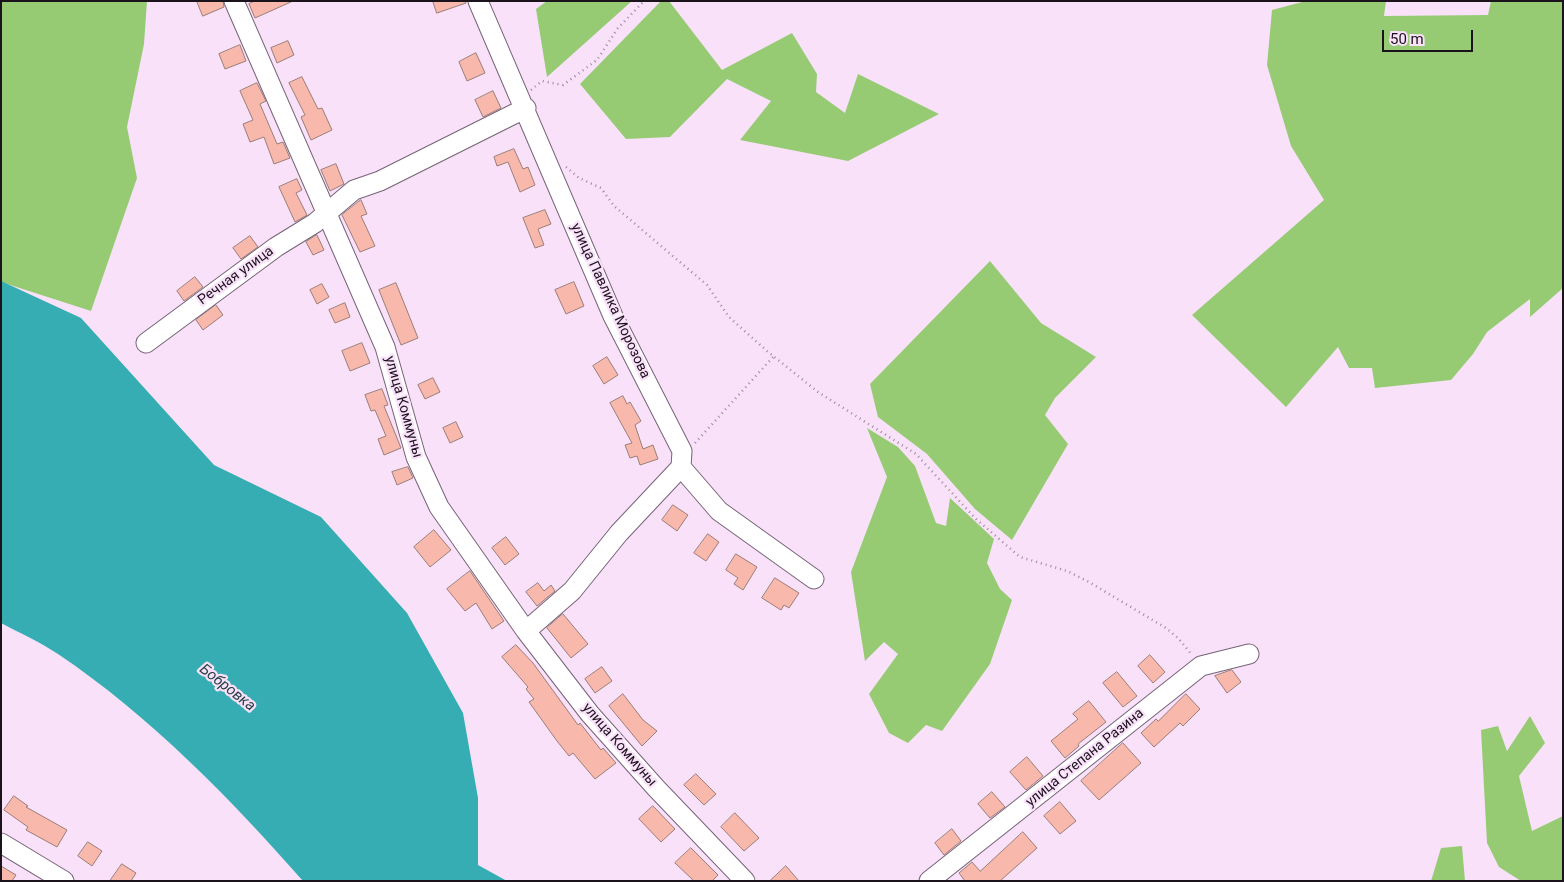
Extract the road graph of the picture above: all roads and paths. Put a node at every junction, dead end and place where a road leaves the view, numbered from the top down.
1 (234, 1) edge
2 (478, 1) edge
3 (644, 1) edge
4 (524, 103) junction
5 (564, 166) dead end
6 (327, 210) junction
7 (146, 343) dead end
8 (774, 356) junction
9 (681, 459) junction
10 (814, 579) dead end
11 (526, 631) junction
12 (1249, 654) dead end
13 (1200, 666) junction
14 (1, 843) edge
15 (64, 881) edge
16 (745, 881) edge
17 (930, 881) edge

1 - 6 street, улица Коммуны
2 - 4 street, улица Павлика Морозова
3 - 4 path
4 - 6 street, Речная улица
4 - 9 street, улица Павлика Морозова
5 - 8 path
6 - 7 street, Речная улица
6 - 11 street, улица Коммуны
8 - 9 path
8 - 13 path
9 - 10 street, улица Павлика Морозова
9 - 11 street
11 - 16 street, улица Коммуны
12 - 13 street, улица Степана Разина
13 - 17 street, улица Степана Разина
14 - 15 street

